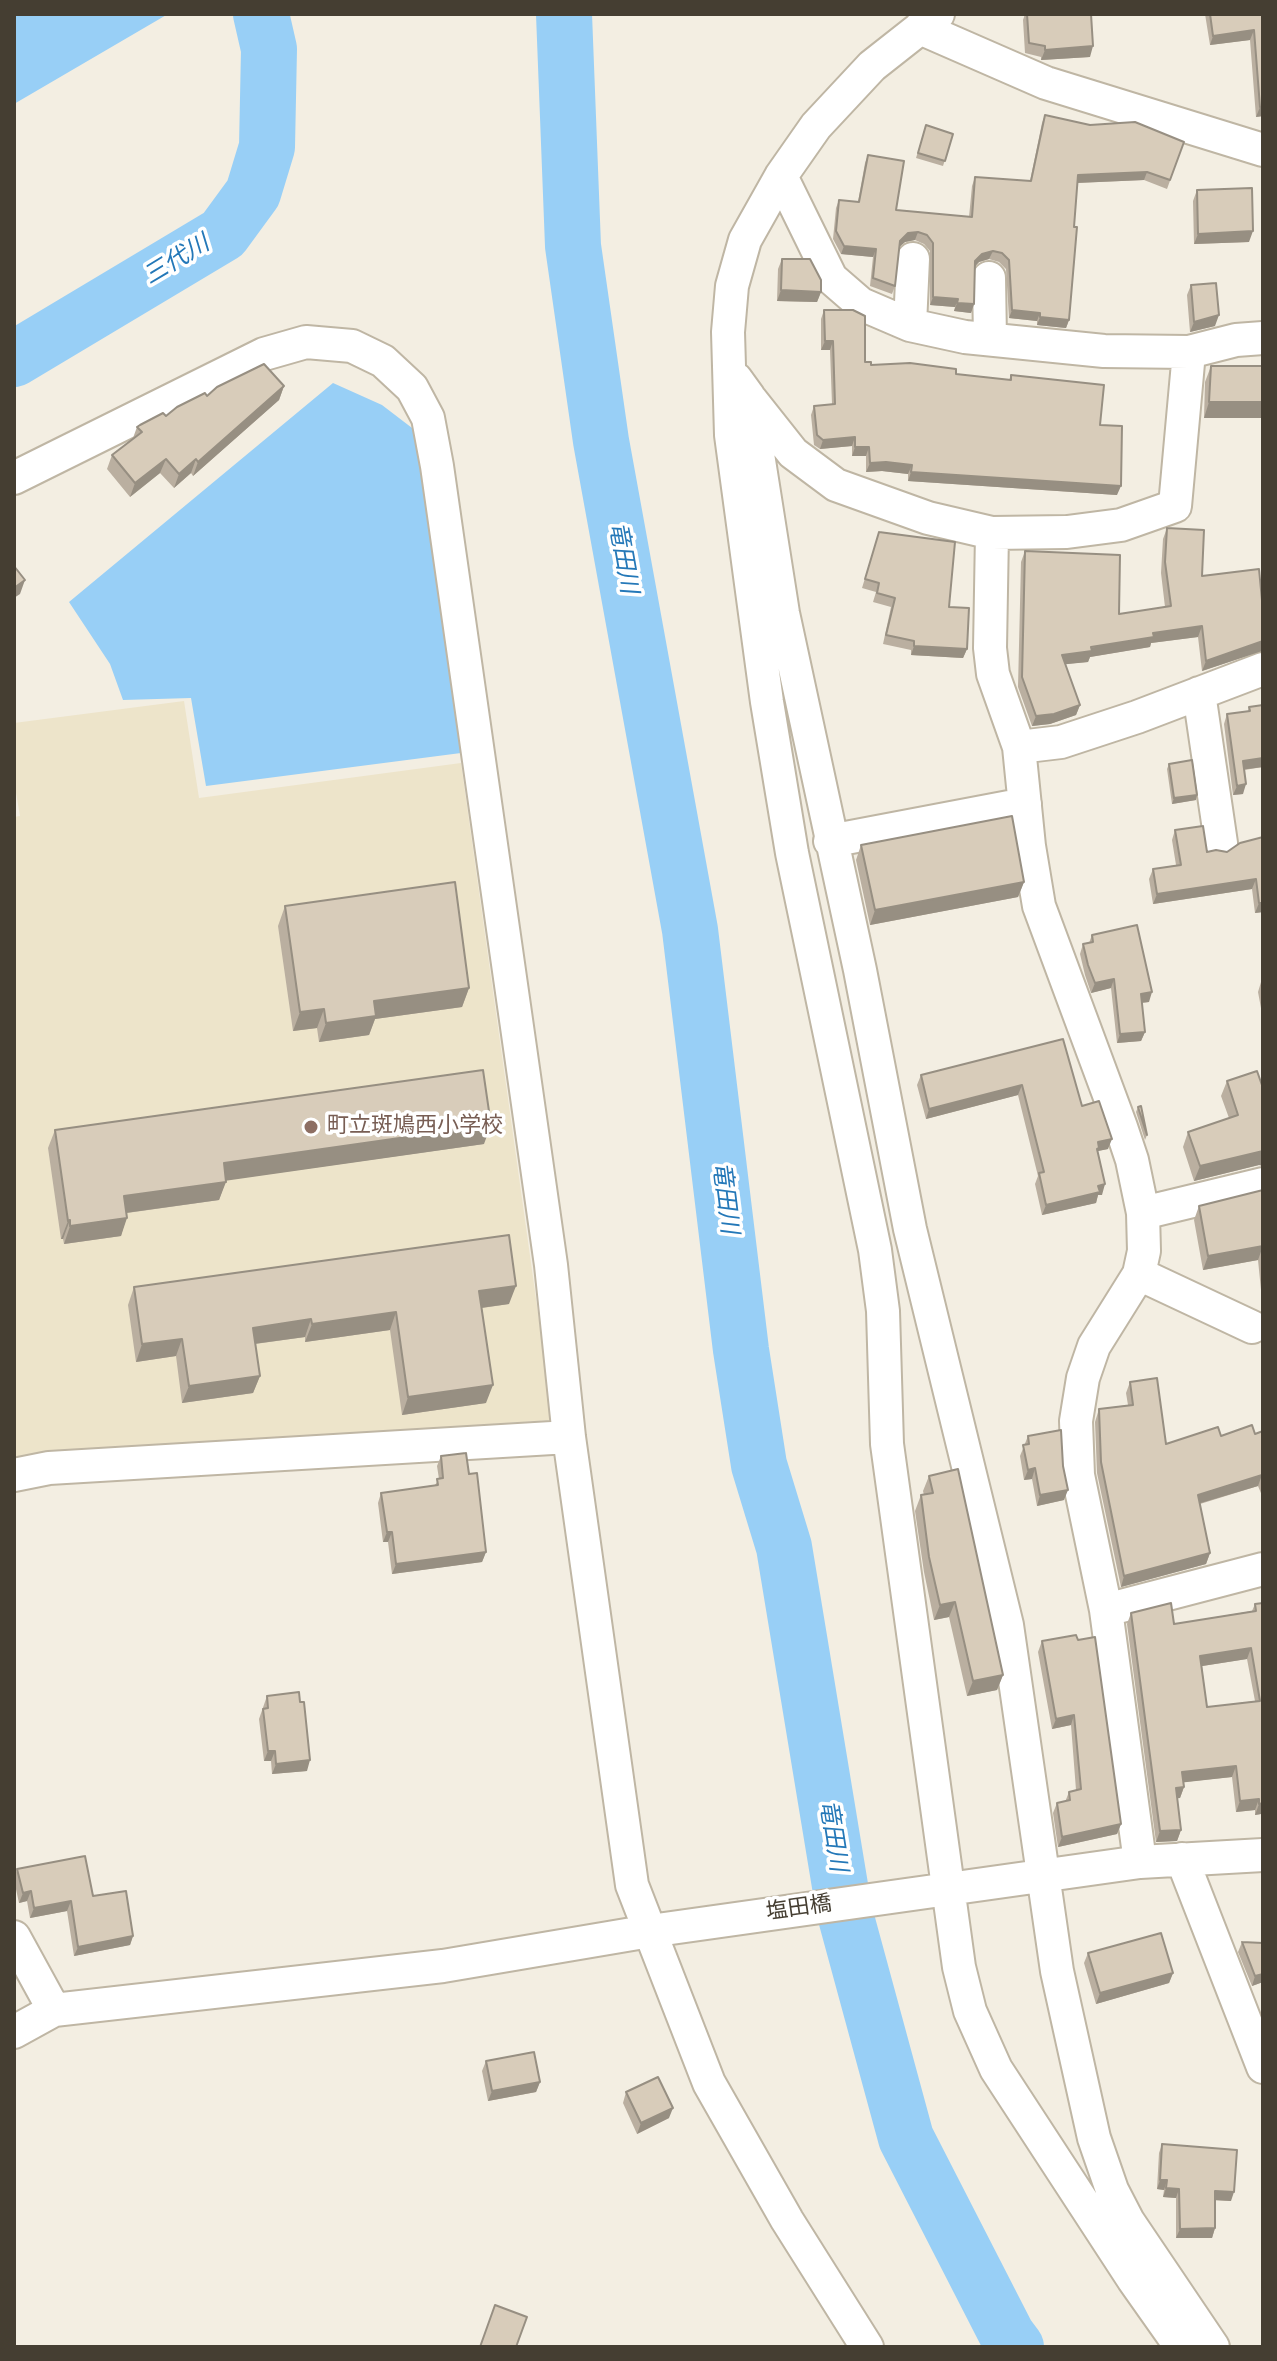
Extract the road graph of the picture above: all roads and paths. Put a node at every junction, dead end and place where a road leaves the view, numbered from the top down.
1 (929, 21) edge
2 (1263, 150) edge
3 (781, 176) junction
4 (913, 259) dead end
5 (989, 278) dead end
6 (910, 325) junction
7 (1263, 338) edge
8 (990, 339) junction
9 (1189, 352) junction
10 (727, 367) junction
11 (749, 397) junction
12 (14, 478) edge
13 (992, 533) junction
14 (1263, 669) edge
15 (1199, 693) junction
16 (1019, 747) junction
17 (1025, 804) junction
18 (830, 841) junction
19 (1221, 843) dead end
20 (1263, 1184) edge
21 (1143, 1213) junction
22 (1139, 1274) junction
23 (1252, 1327) dead end
24 (569, 1437) junction
25 (14, 1475) edge
26 (1263, 1569) edge
27 (1106, 1610) junction
28 (1263, 1855) edge
29 (1182, 1859) junction
30 (1140, 1862) junction
31 (1042, 1875) junction
32 (947, 1888) junction
33 (650, 1931) junction
34 (14, 1937) edge
35 (54, 2010) junction
36 (14, 2032) edge
37 (1263, 2067) edge
38 (867, 2347) edge
39 (1181, 2347) edge
40 (1213, 2347) edge

1 - 2 street
1 - 3 street
3 - 6 street
3 - 10 street
4 - 6 street
5 - 8 street
6 - 8 street
7 - 9 street
8 - 9 street
9 - 13 street
10 - 11 street
10 - 32 street
11 - 13 street
11 - 18 street
12 - 24 street
13 - 16 street
14 - 15 street
15 - 16 street
15 - 19 street
16 - 17 street
17 - 18 street
17 - 21 street
18 - 31 street
20 - 21 street
21 - 22 street
22 - 23 street
22 - 27 street
24 - 25 street
24 - 33 street
26 - 27 street
27 - 30 street
28 - 29 street, 塩田橋
29 - 30 street, 塩田橋
29 - 37 street
30 - 31 street, 塩田橋
31 - 32 street, 塩田橋
31 - 40 street
32 - 33 street, 塩田橋
32 - 39 street
33 - 35 street, 塩田橋
33 - 38 street
34 - 35 street
35 - 36 street

